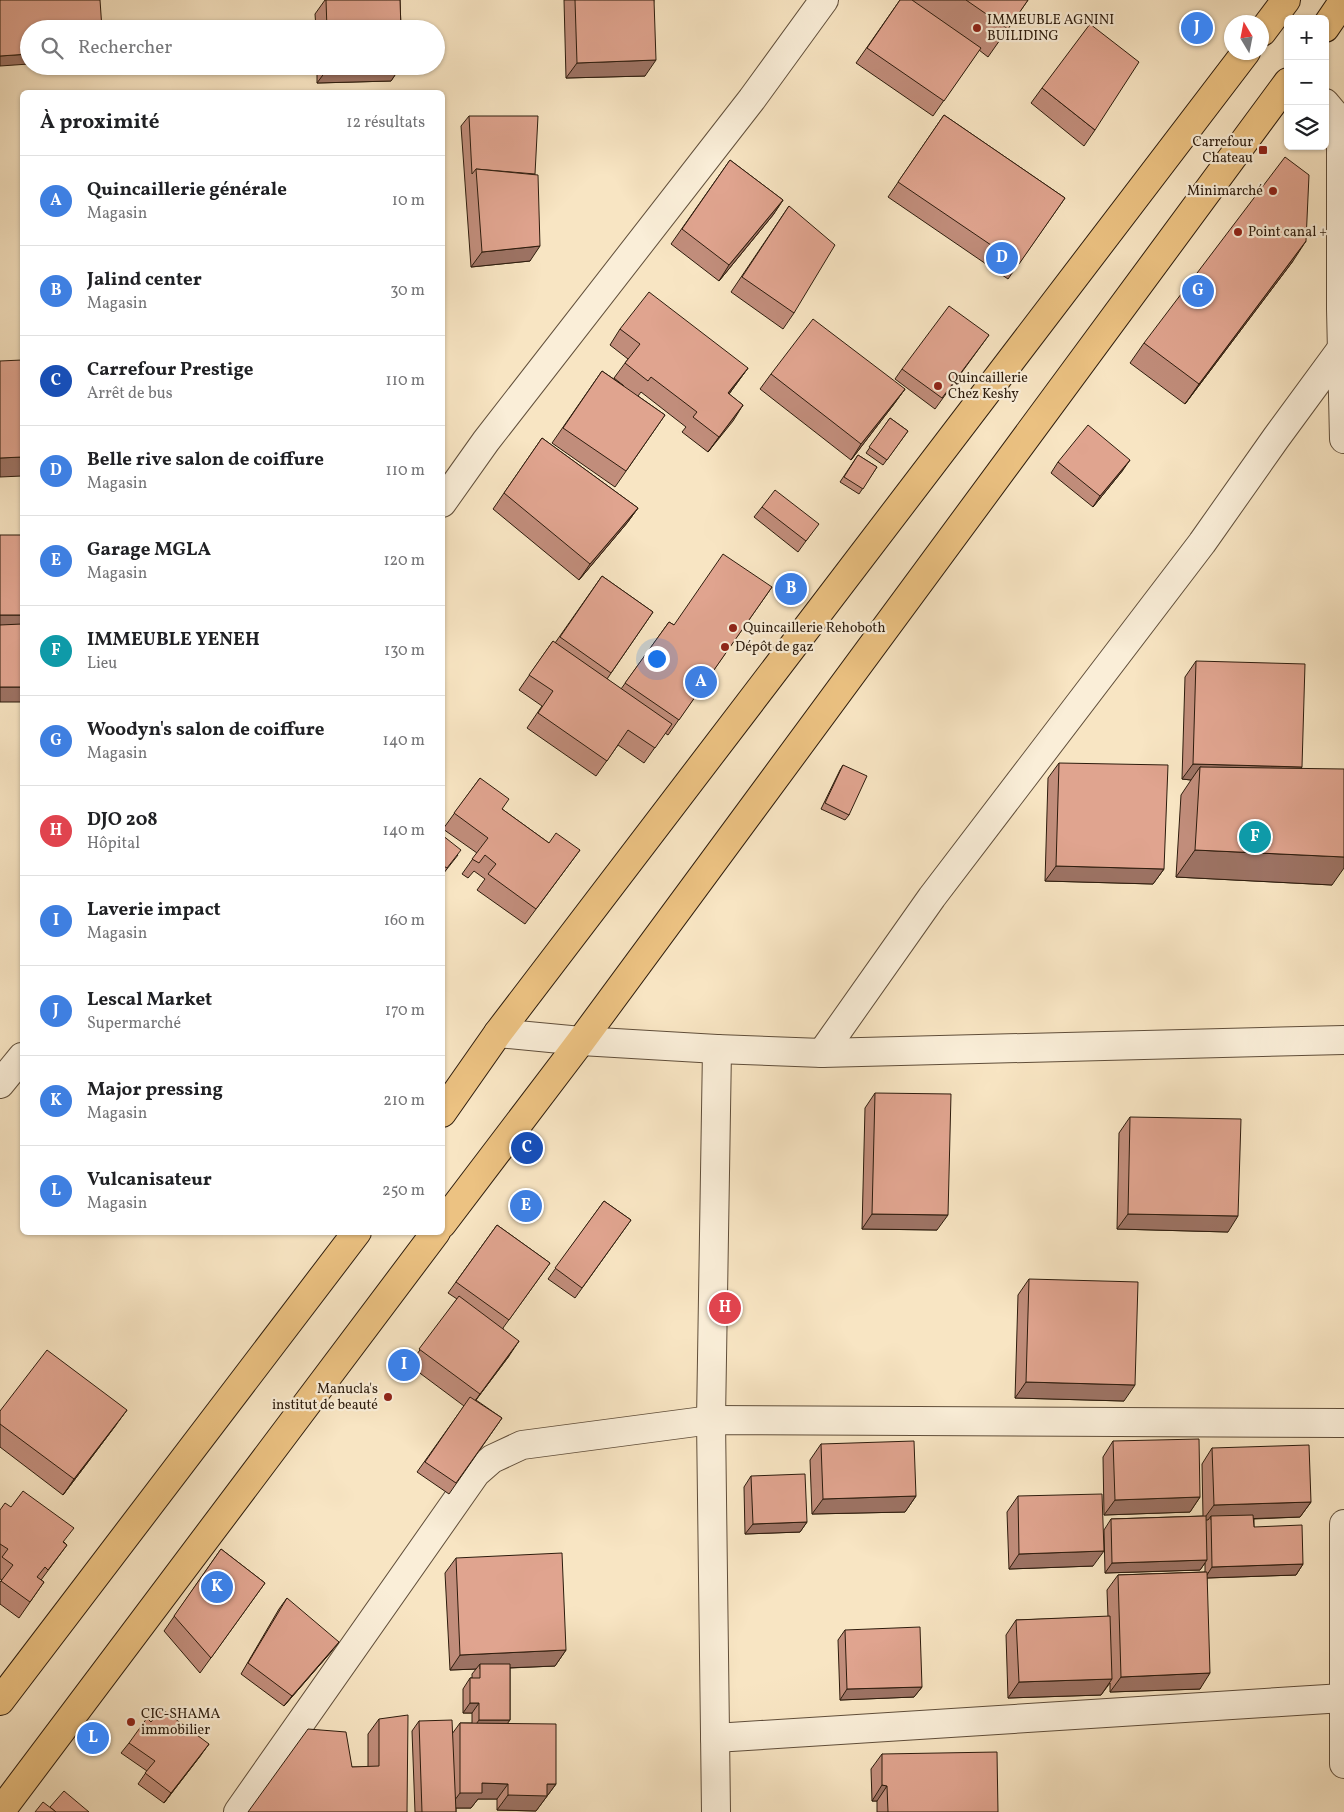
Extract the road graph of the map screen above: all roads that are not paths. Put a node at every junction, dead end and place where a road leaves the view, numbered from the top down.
1 (824, 0) edge
2 (1286, 0) edge
3 (1344, 0) edge
4 (1329, 22) edge
5 (1269, 23) edge
6 (1240, 60) edge
7 (1284, 87) edge
8 (1327, 105) edge
9 (1342, 348) junction
10 (1344, 439) edge
11 (445, 499) edge
12 (498, 1033) junction
13 (1344, 1040) edge
14 (580, 1041) junction
15 (717, 1049) junction
16 (822, 1052) junction
17 (20, 1059) edge
18 (0, 1084) edge
19 (445, 1109) edge
20 (445, 1220) edge
21 (355, 1235) edge
22 (434, 1235) edge
23 (711, 1420) junction
24 (1344, 1423) edge
25 (1344, 1524) edge
26 (1343, 1698) edge
27 (0, 1701) edge
28 (715, 1738) junction
29 (1344, 1764) edge
30 (0, 1812) edge
31 (238, 1812) edge
32 (716, 1812) edge

1 - 11 street
2 - 5 main road
3 - 4 main road
6 - 12 main road
7 - 14 main road
8 - 9 street
9 - 10 street
9 - 16 street
12 - 14 street
12 - 19 main road
13 - 16 street
14 - 15 street
14 - 20 main road
15 - 16 street
15 - 23 street
17 - 18 street
21 - 27 main road
22 - 30 main road
23 - 24 street
23 - 28 street
23 - 31 street
25 - 26 street
26 - 28 street
26 - 29 street
28 - 32 street

